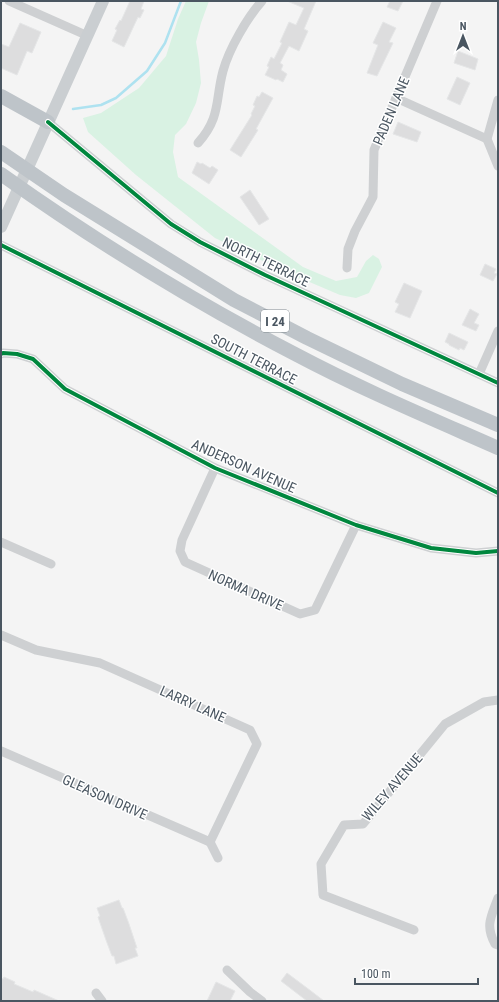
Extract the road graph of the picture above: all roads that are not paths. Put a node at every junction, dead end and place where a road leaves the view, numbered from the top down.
1 (9, 1) edge
2 (103, 1) edge
3 (262, 1) edge
4 (437, 1) edge
5 (88, 36) junction
6 (1, 96) edge
7 (396, 98) junction
8 (498, 100) edge
9 (48, 122) junction
10 (487, 139) junction
11 (198, 143) dead end
12 (1, 152) edge
13 (498, 166) edge
14 (1, 174) edge
15 (1, 228) edge
16 (1, 245) edge
17 (347, 268) dead end
18 (498, 331) edge
19 (1, 354) edge
20 (479, 374) junction
21 (498, 383) edge
22 (498, 425) edge
23 (498, 448) edge
24 (214, 468) junction
25 (498, 493) edge
26 (356, 525) junction
27 (1, 542) edge
28 (498, 552) edge
29 (51, 564) dead end
30 (1, 635) edge
31 (498, 700) edge
32 (1, 751) edge
33 (210, 842) junction
34 (218, 858) dead end
35 (498, 898) edge
36 (414, 930) dead end
37 (498, 945) edge
38 (227, 970) dead end
39 (262, 1001) edge

1 - 5 street
2 - 5 main road
3 - 11 street
4 - 7 street, PADEN LANE
5 - 9 main road
6 - 9 highway
7 - 10 street
7 - 17 street, PADEN LANE
8 - 10 street
9 - 15 main road
9 - 20 street, NORTH TERRACE
10 - 13 street
12 - 22 highway, I 24
14 - 23 highway, I 24
16 - 25 street, SOUTH TERRACE
18 - 20 street
19 - 24 street, ANDERSON AVENUE
20 - 21 street, NORTH TERRACE
24 - 26 street, ANDERSON AVENUE
24 - 26 street, NORMA DRIVE
26 - 28 street, ANDERSON AVENUE
27 - 29 street
30 - 33 street, LARRY LANE
31 - 36 street, WILEY AVENUE
32 - 33 street, GLEASON DRIVE
33 - 34 street
35 - 37 street
38 - 39 street

